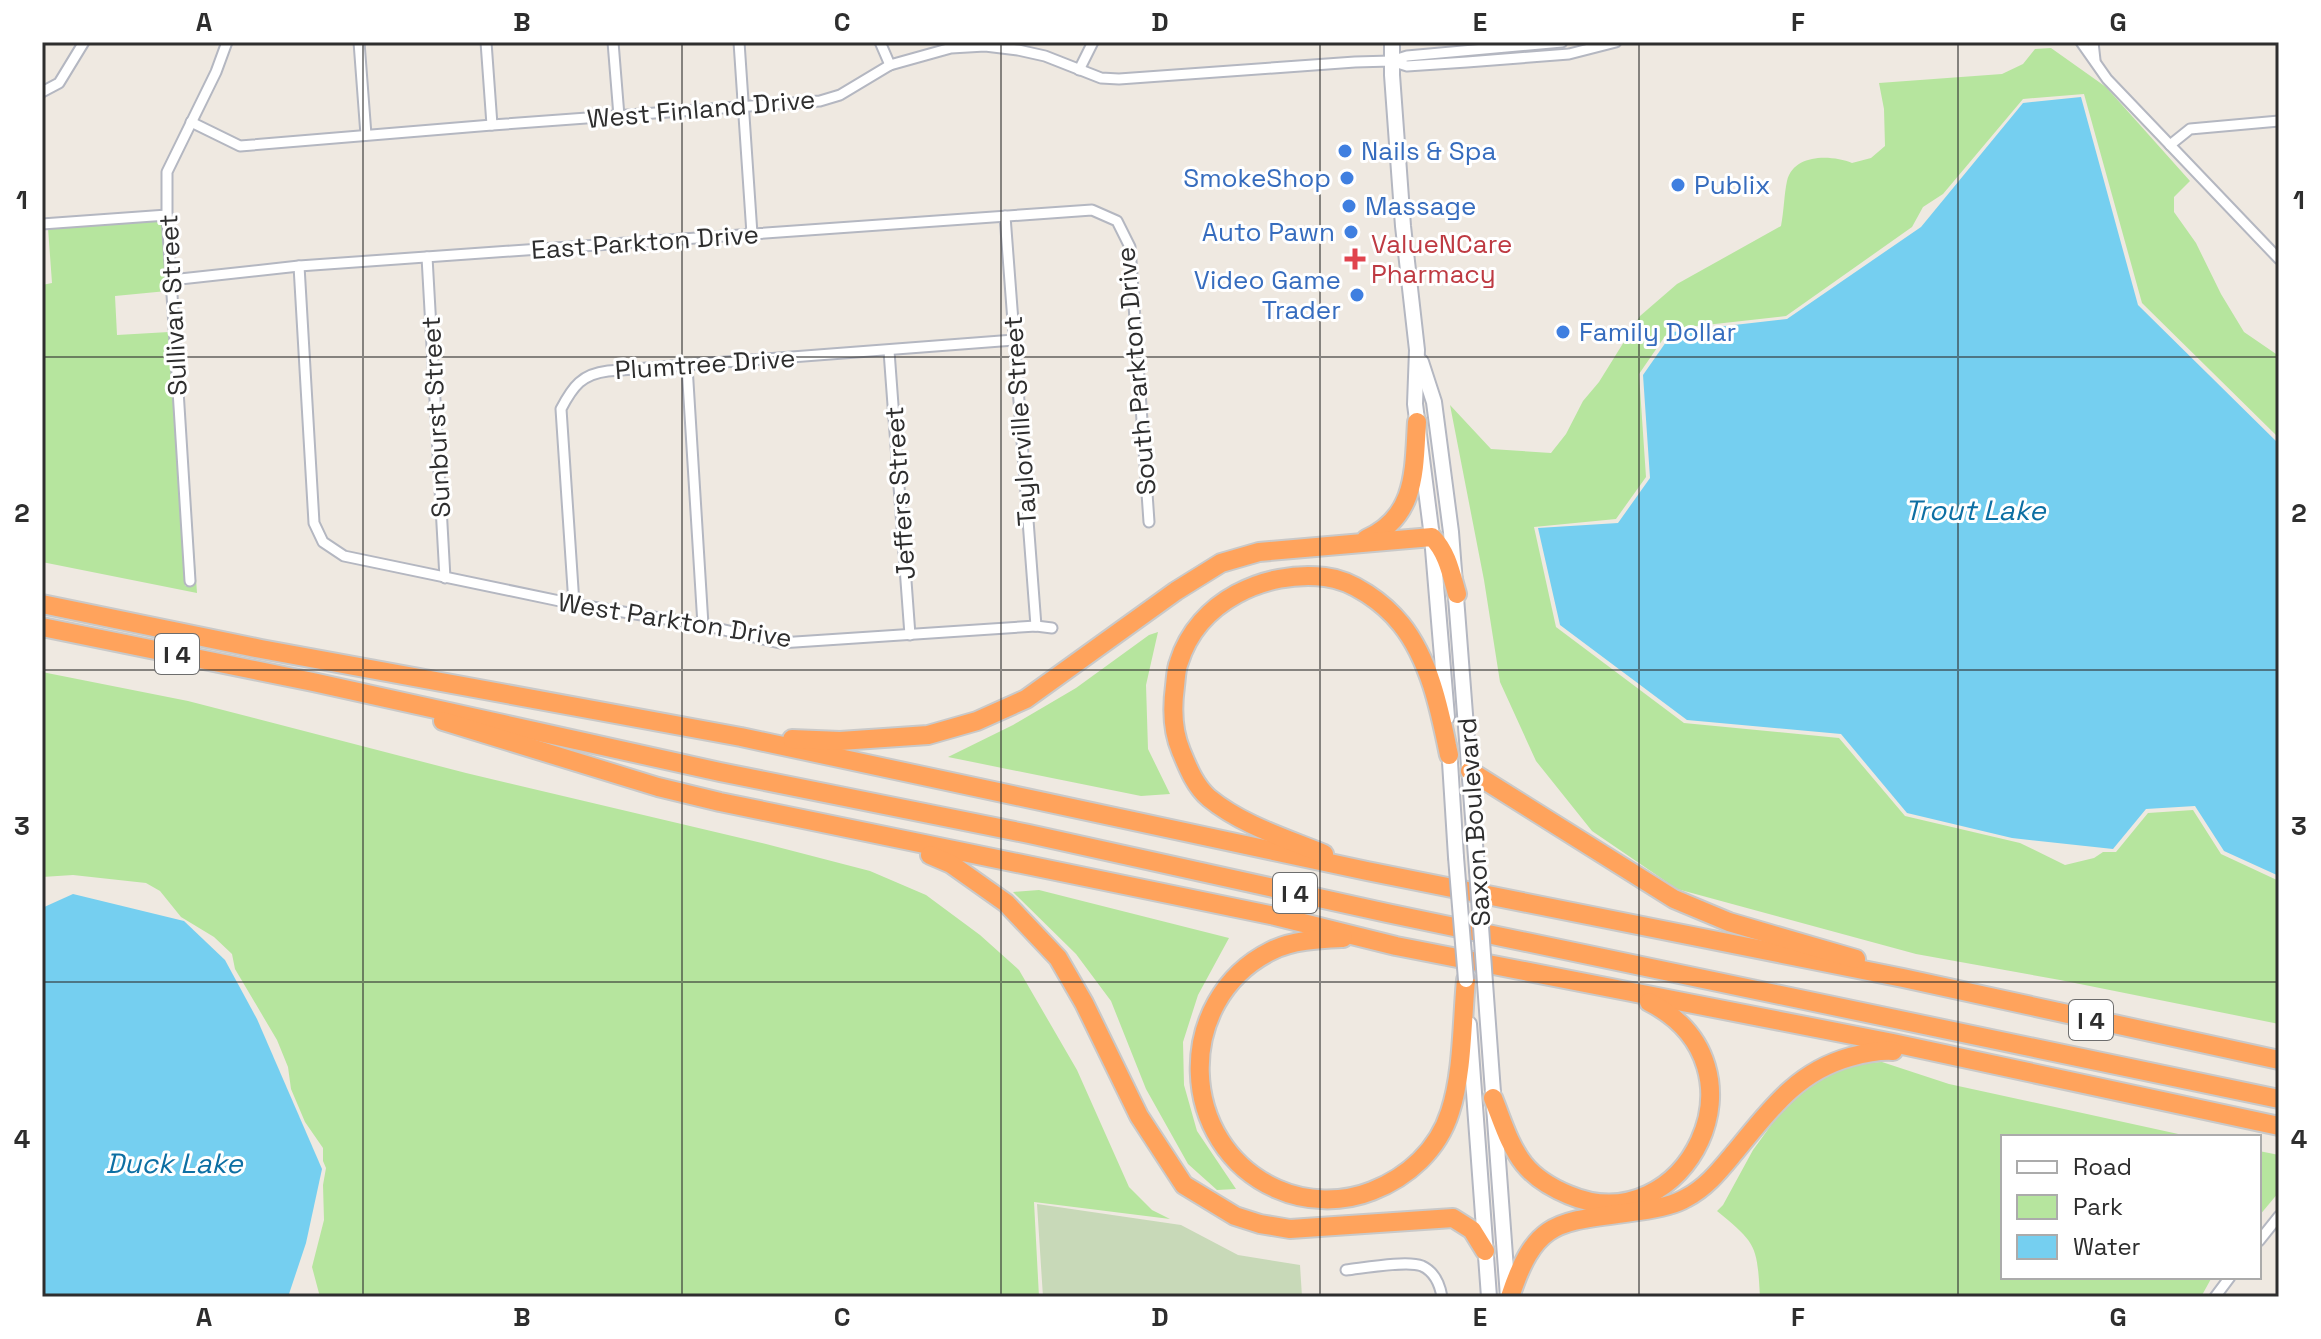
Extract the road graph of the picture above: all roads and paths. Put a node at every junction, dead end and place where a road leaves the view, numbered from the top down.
1 (84, 42) edge
2 (227, 42) edge
3 (359, 42) edge
4 (486, 42) edge
5 (613, 42) edge
6 (739, 42) edge
7 (880, 42) edge
8 (1093, 42) edge
9 (1392, 42) edge
10 (1560, 42) edge
11 (1616, 42) edge
12 (2081, 42) edge
13 (2093, 42) edge
14 (985, 44) edge
15 (1569, 54) junction
16 (2095, 60) junction
17 (1391, 61) junction
18 (890, 65) junction
19 (1079, 70) junction
20 (42, 92) edge
21 (743, 107) junction
22 (619, 116) junction
23 (2279, 121) edge
24 (191, 122) junction
25 (492, 125) junction
26 (366, 135) junction
27 (2170, 145) junction
28 (167, 215) junction
29 (1005, 216) junction
30 (1117, 221) joint
31 (42, 224) edge
32 (752, 234) junction
33 (427, 257) junction
34 (2279, 259) edge
35 (299, 266) junction
36 (171, 280) junction
37 (1014, 340) junction
38 (1417, 350) junction
39 (889, 351) junction
40 (687, 366) junction
41 (1417, 422) junction
42 (1149, 522) dead end
43 (1432, 537) junction
44 (1356, 543) junction
45 (445, 578) junction
46 (190, 581) dead end
47 (1457, 594) junction
48 (42, 604) edge
49 (574, 604) junction
50 (703, 625) junction
51 (1036, 626) junction
52 (42, 627) edge
53 (1052, 628) dead end
54 (910, 635) junction
55 (313, 682) junction
56 (741, 737) junction
57 (1449, 755) junction
58 (1470, 771) junction
59 (879, 835) junction
60 (1367, 871) junction
61 (1396, 946) junction
62 (1903, 978) junction
63 (1466, 980) junction
64 (1628, 993) junction
65 (1958, 1059) junction
66 (2279, 1060) edge
67 (1493, 1098) junction
68 (2279, 1099) edge
69 (2279, 1126) edge
70 (2279, 1216) edge
71 (2261, 1238) edge
72 (1485, 1251) junction
73 (1346, 1270) dead end
74 (2228, 1279) edge
75 (1442, 1297) edge
76 (1489, 1297) edge
77 (1509, 1297) edge
78 (2215, 1297) edge

1 - 20 street
2 - 24 street, Sullivan Street
3 - 26 street
4 - 25 street
5 - 22 street
6 - 21 street
7 - 18 street
8 - 19 street
9 - 17 main road, Saxon Boulevard
10 - 15 street
10 - 17 street, West Finland Drive
11 - 15 street, West Finland Drive
12 - 16 street
13 - 16 street
14 - 18 street, West Finland Drive
14 - 19 street, West Finland Drive
15 - 17 street, West Finland Drive
16 - 27 street
17 - 19 street, West Finland Drive
17 - 38 main road, Saxon Boulevard
18 - 21 street, West Finland Drive
21 - 22 street, West Finland Drive
21 - 32 street
22 - 25 street, West Finland Drive
23 - 27 street
24 - 26 street, West Finland Drive
24 - 28 street, Sullivan Street
25 - 26 street, West Finland Drive
27 - 34 street
28 - 31 street
28 - 36 street, Sullivan Street
29 - 30 street, East Parkton Drive
29 - 32 street, East Parkton Drive
29 - 37 street, Taylorville Street
30 - 42 street, South Parkton Drive
32 - 33 street, East Parkton Drive
33 - 35 street, East Parkton Drive
33 - 45 street, Sunburst Street
35 - 36 street, East Parkton Drive
35 - 45 street, West Parkton Drive
36 - 46 street, Sullivan Street
37 - 39 street, Plumtree Drive
37 - 51 street, Taylorville Street
38 - 41 main road, Saxon Boulevard
38 - 47 main road, Saxon Boulevard
39 - 40 street, Plumtree Drive
39 - 54 street, Jeffers Street
40 - 49 street, Plumtree Drive
40 - 50 street
41 - 43 main road, Saxon Boulevard
41 - 44 highway
43 - 44 highway
43 - 47 highway
43 - 57 main road, Saxon Boulevard
44 - 56 highway
45 - 49 street, West Parkton Drive
47 - 58 main road, Saxon Boulevard
48 - 56 highway, I 4
49 - 50 street, West Parkton Drive
50 - 54 street, West Parkton Drive
51 - 53 street, West Parkton Drive
51 - 54 street, West Parkton Drive
52 - 55 highway, I 4
55 - 59 highway
55 - 68 highway, I 4
56 - 60 highway, I 4
57 - 60 highway
57 - 63 main road, Saxon Boulevard, bridge
58 - 62 highway
58 - 67 main road, Saxon Boulevard, bridge
59 - 61 highway
59 - 72 highway
60 - 62 highway, I 4
61 - 63 highway
61 - 64 highway
62 - 66 highway, I 4
63 - 72 main road, Saxon Boulevard
64 - 65 highway
64 - 67 highway
65 - 69 highway
65 - 77 highway
67 - 77 main road, Saxon Boulevard
70 - 71 street
72 - 76 main road, Saxon Boulevard
73 - 75 street
74 - 78 street

